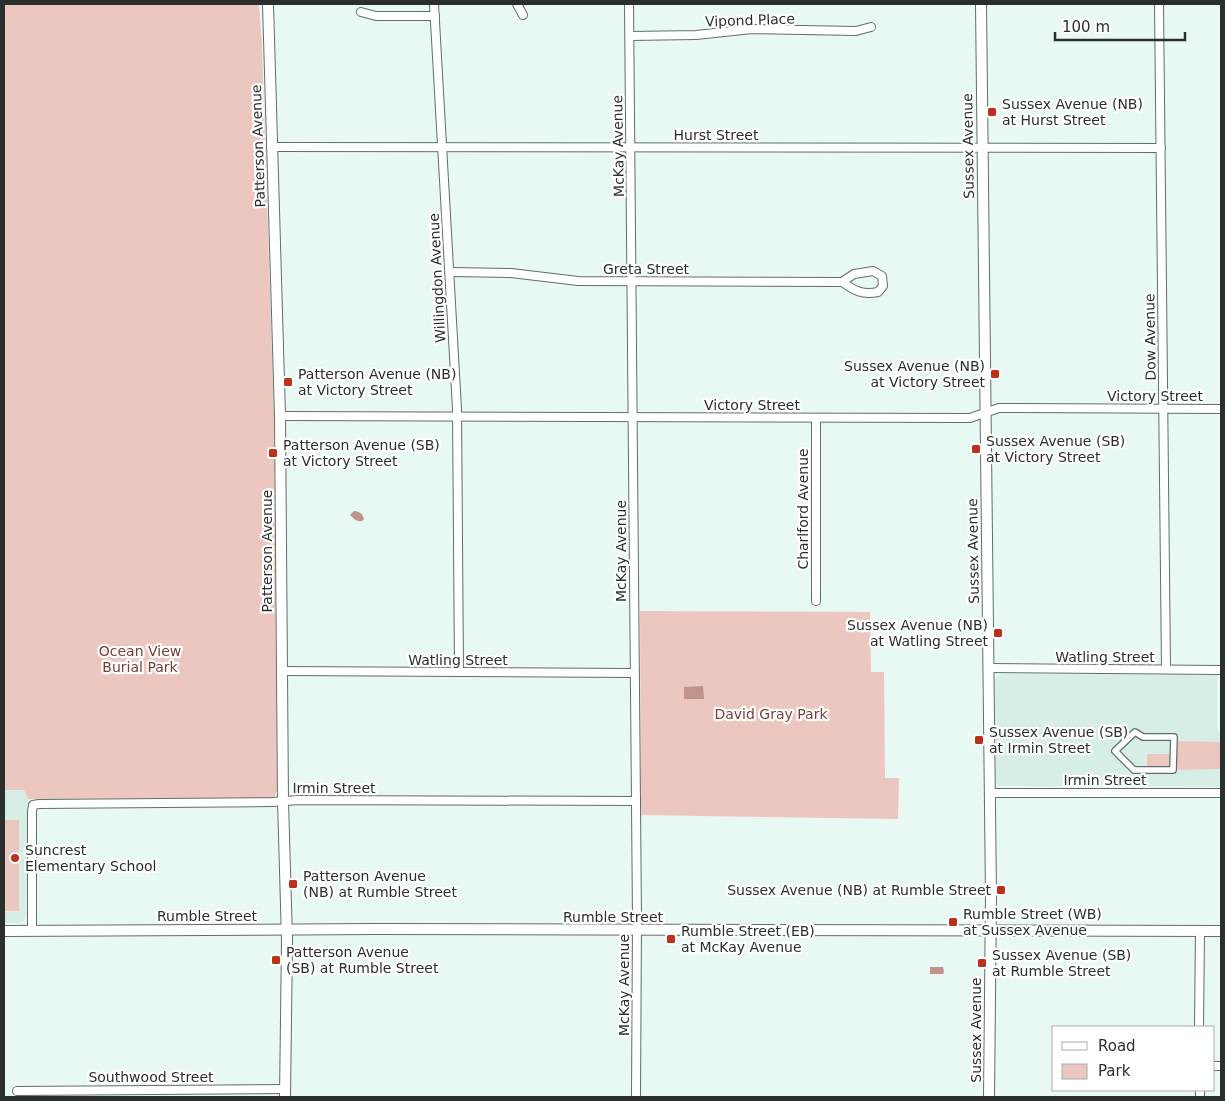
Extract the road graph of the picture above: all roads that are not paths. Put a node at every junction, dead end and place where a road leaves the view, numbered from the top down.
1 (268, 4) edge
2 (434, 4) edge
3 (518, 4) edge
4 (629, 4) edge
5 (981, 4) edge
6 (1159, 4) edge
7 (361, 12) dead end
8 (523, 15) dead end
9 (435, 16) junction
10 (871, 27) dead end
11 (630, 36) junction
12 (272, 147) junction
13 (443, 147) junction
14 (631, 147) junction
15 (982, 148) junction
16 (1161, 148) junction
17 (450, 272) junction
18 (632, 282) junction
19 (842, 282) junction
20 (1164, 409) junction
21 (1221, 409) edge
22 (986, 413) junction
23 (280, 416) junction
24 (457, 418) junction
25 (633, 418) junction
26 (816, 418) junction
27 (816, 601) dead end
28 (988, 668) junction
29 (1166, 669) junction
30 (1221, 670) edge
31 (282, 671) junction
32 (459, 672) junction
33 (635, 673) junction
34 (1115, 751) joint
35 (989, 793) junction
36 (1221, 793) edge
37 (283, 801) junction
38 (636, 801) junction
39 (287, 930) junction
40 (4, 931) edge
41 (32, 931) junction
42 (637, 931) junction
43 (990, 931) junction
44 (1200, 931) junction
45 (1221, 931) edge
46 (1199, 1026) edge
47 (17, 1091) dead end
48 (285, 1093) edge
49 (636, 1097) edge
50 (989, 1097) edge

1 - 12 street, Patterson Avenue
2 - 9 street, Willingdon Avenue
3 - 8 street
4 - 11 street, McKay Avenue
5 - 15 street, Sussex Avenue
6 - 16 street, Dow Avenue
7 - 9 street
9 - 13 street, Willingdon Avenue
10 - 11 street, Vipond Place
11 - 14 street, McKay Avenue
12 - 13 street, Hurst Street
12 - 23 street, Patterson Avenue
13 - 14 street, Hurst Street
13 - 17 street, Willingdon Avenue
14 - 15 street, Hurst Street
14 - 18 street, McKay Avenue
15 - 16 street, Hurst Street
15 - 22 street, Sussex Avenue
16 - 20 street, Dow Avenue
17 - 18 street, Greta Street
17 - 24 street, Willingdon Avenue
18 - 19 street, Greta Street
18 - 25 street, McKay Avenue
19 - 19 street, Greta Street
20 - 21 street, Victory Street
20 - 22 street, Victory Street
20 - 29 street, Dow Avenue
22 - 26 street, Victory Street
22 - 28 street, Sussex Avenue
23 - 24 street, Victory Street
23 - 31 street, Patterson Avenue
24 - 25 street, Victory Street
24 - 32 street, Willingdon Avenue
25 - 26 street, Victory Street
25 - 33 street, McKay Avenue
26 - 27 street, Charlford Avenue
28 - 29 street, Watling Street
28 - 35 street, Sussex Avenue
29 - 30 street, Watling Street
31 - 32 street, Watling Street
31 - 37 street, Patterson Avenue
32 - 33 street, Watling Street
33 - 38 street, McKay Avenue
34 - 34 street
35 - 36 street, Irmin Street
35 - 43 street, Sussex Avenue
37 - 38 street, Irmin Street
37 - 39 street, Patterson Avenue
37 - 41 street, Irmin Street
38 - 42 street, McKay Avenue
39 - 41 street, Rumble Street
39 - 42 street, Rumble Street
39 - 48 street, Patterson Avenue
40 - 41 street, Rumble Street
42 - 43 street, Rumble Street
42 - 49 street, McKay Avenue
43 - 44 street, Rumble Street
43 - 50 street, Sussex Avenue
44 - 45 street, Rumble Street
44 - 46 street
47 - 48 street, Southwood Street

